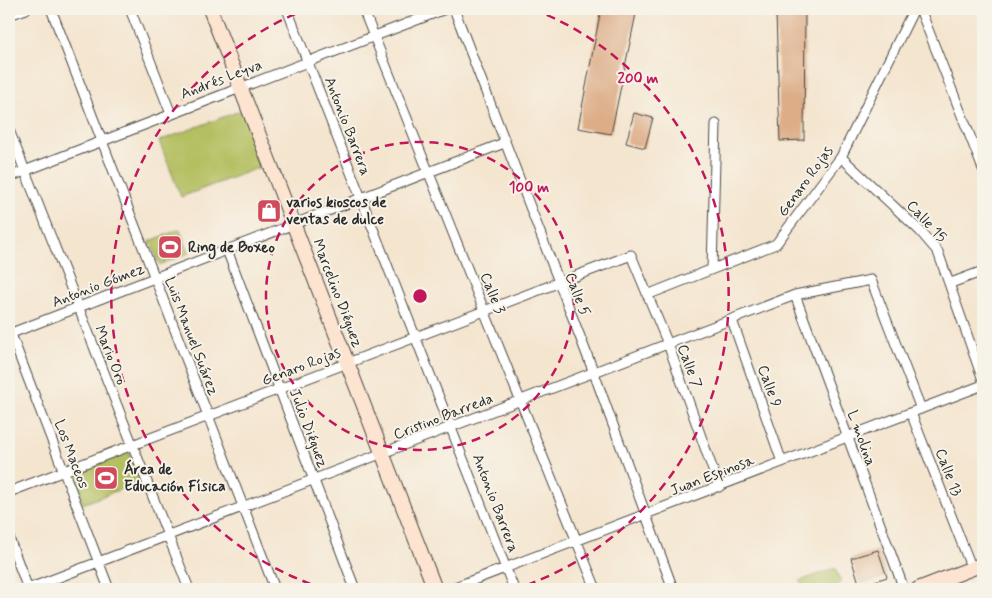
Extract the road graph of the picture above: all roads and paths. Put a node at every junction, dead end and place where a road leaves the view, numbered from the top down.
1 (26, 9) edge
2 (51, 9) edge
3 (130, 9) edge
4 (210, 9) edge
5 (287, 9) edge
6 (363, 9) edge
7 (445, 9) edge
8 (454, 9) edge
9 (914, 9) edge
10 (920, 9) edge
11 (9, 15) edge
12 (374, 36) junction
13 (308, 61) junction
14 (240, 86) junction
15 (171, 114) junction
16 (716, 124) dead end
17 (9, 130) edge
18 (102, 140) junction
19 (504, 143) junction
20 (841, 157) junction
21 (983, 169) edge
22 (25, 171) junction
23 (429, 172) junction
24 (9, 177) edge
25 (361, 198) junction
26 (294, 224) junction
27 (227, 250) junction
28 (631, 255) joint
29 (712, 269) junction
30 (983, 271) edge
31 (155, 278) junction
32 (559, 283) junction
33 (951, 283) junction
34 (647, 295) junction
35 (796, 295) junction
36 (78, 308) junction
37 (486, 311) junction
38 (732, 320) junction
39 (9, 332) edge
40 (416, 337) junction
41 (668, 344) junction
42 (347, 363) junction
43 (594, 373) junction
44 (983, 380) edge
45 (983, 385) edge
46 (279, 389) junction
47 (522, 400) junction
48 (920, 409) junction
49 (911, 413) junction
50 (208, 416) junction
51 (451, 427) junction
52 (847, 438) junction
53 (132, 445) junction
54 (383, 453) junction
55 (782, 462) junction
56 (64, 471) junction
57 (314, 480) junction
58 (719, 487) junction
59 (9, 492) edge
60 (244, 507) junction
61 (646, 515) junction
62 (168, 536) junction
63 (9, 538) edge
64 (577, 541) junction
65 (99, 562) junction
66 (978, 566) edge
67 (506, 568) junction
68 (28, 589) edge
69 (109, 589) edge
70 (189, 589) edge
71 (276, 589) edge
72 (355, 589) edge
73 (435, 589) edge
74 (450, 589) edge
75 (514, 589) edge
76 (596, 589) edge
77 (673, 589) edge
78 (904, 589) edge
79 (918, 589) edge

1 - 11 street
2 - 18 street, Luis Manuel Suárez
3 - 15 street
4 - 14 street, Marcelino Diéguez
5 - 13 street, Antonio Barrera
6 - 12 street, Calle 3
7 - 12 street, Andrés Leyva
8 - 19 street, Calle 5
9 - 20 street, Genaro Rojas
10 - 21 street
12 - 13 street, Andrés Leyva
12 - 23 street, Calle 3
13 - 14 street, Andrés Leyva
13 - 25 street, Antonio Barrera
14 - 15 street, Andrés Leyva
14 - 26 street, Marcelino Diéguez
15 - 18 street, Andrés Leyva
16 - 29 street
17 - 22 street, Mario Oro
18 - 22 street, Andrés Leyva
18 - 31 street, Luis Manuel Suárez
19 - 23 street, Antonio Gómez
19 - 32 street, Calle 5
20 - 29 street, Genaro Rojas
20 - 33 street, Calle 15
22 - 24 street, Andrés Leyva
22 - 36 street, Mario Oro
23 - 25 street, Antonio Gómez
23 - 37 street, Calle 3
25 - 26 street, Antonio Gómez
25 - 40 street, Antonio Barrera
26 - 27 street, Antonio Gómez
26 - 42 street, Marcelino Diéguez
27 - 31 street, Antonio Gómez
27 - 46 street, Julio Diéguez
28 - 32 street, Genaro Rojas
28 - 34 street, Calle 7
29 - 34 street, Genaro Rojas
30 - 33 street
31 - 36 street, Antonio Gómez
31 - 50 street, Luis Manuel Suárez
32 - 37 street, Genaro Rojas
32 - 43 street, Calle 5
33 - 44 street, Calle 15
34 - 41 street, Calle 7
35 - 38 street, Cristino Barreda
35 - 48 street, Cristino Barreda
35 - 52 street, L molina
36 - 39 street, Antonio Gómez
36 - 53 street, Mario Oro
37 - 40 street, Genaro Rojas
37 - 47 street, Calle 3
38 - 41 street, Cristino Barreda
38 - 55 street, Calle 9
39 - 56 street, Los Maceos
40 - 42 street, Genaro Rojas
40 - 51 street, Antonio Barrera
41 - 43 street, Cristino Barreda
41 - 58 street, Calle 7
42 - 46 street, Genaro Rojas
42 - 54 street, Marcelino Diéguez
43 - 47 street, Cristino Barreda
43 - 61 street, Calle 5
45 - 48 street, Juan Espinosa
46 - 50 street, Genaro Rojas
46 - 57 street, Julio Diéguez
47 - 51 street, Cristino Barreda
47 - 64 street, Calle 3
48 - 49 street, Juan Espinosa
49 - 52 street, Juan Espinosa
49 - 66 street, Calle 13
50 - 53 street, Genaro Rojas
50 - 60 street, Luis Manuel Suárez
51 - 54 street, Cristino Barreda
51 - 67 street, Antonio Barrera
52 - 55 street, Juan Espinosa
52 - 78 street, L molina
53 - 56 street, Genaro Rojas
53 - 62 street, Mario Oro
54 - 57 street, Cristino Barreda
54 - 73 street, Marcelino Diéguez
55 - 58 street, Juan Espinosa
56 - 59 street, Genaro Rojas
56 - 65 street, Los Maceos
57 - 60 street, Cristino Barreda
57 - 72 street, Julio Diéguez
58 - 61 street, Juan Espinosa
60 - 62 street, Cristino Barreda
60 - 71 street, Luis Manuel Suárez
61 - 64 street, Juan Espinosa
61 - 77 street, Calle 5
62 - 65 street, Cristino Barreda
62 - 70 street, Mario Oro
63 - 68 street
64 - 67 street, Juan Espinosa
64 - 76 street, Calle 3
65 - 68 street, Cristino Barreda
65 - 69 street, Los Maceos
66 - 79 street
67 - 74 street, Juan Espinosa
67 - 75 street, Antonio Barrera

